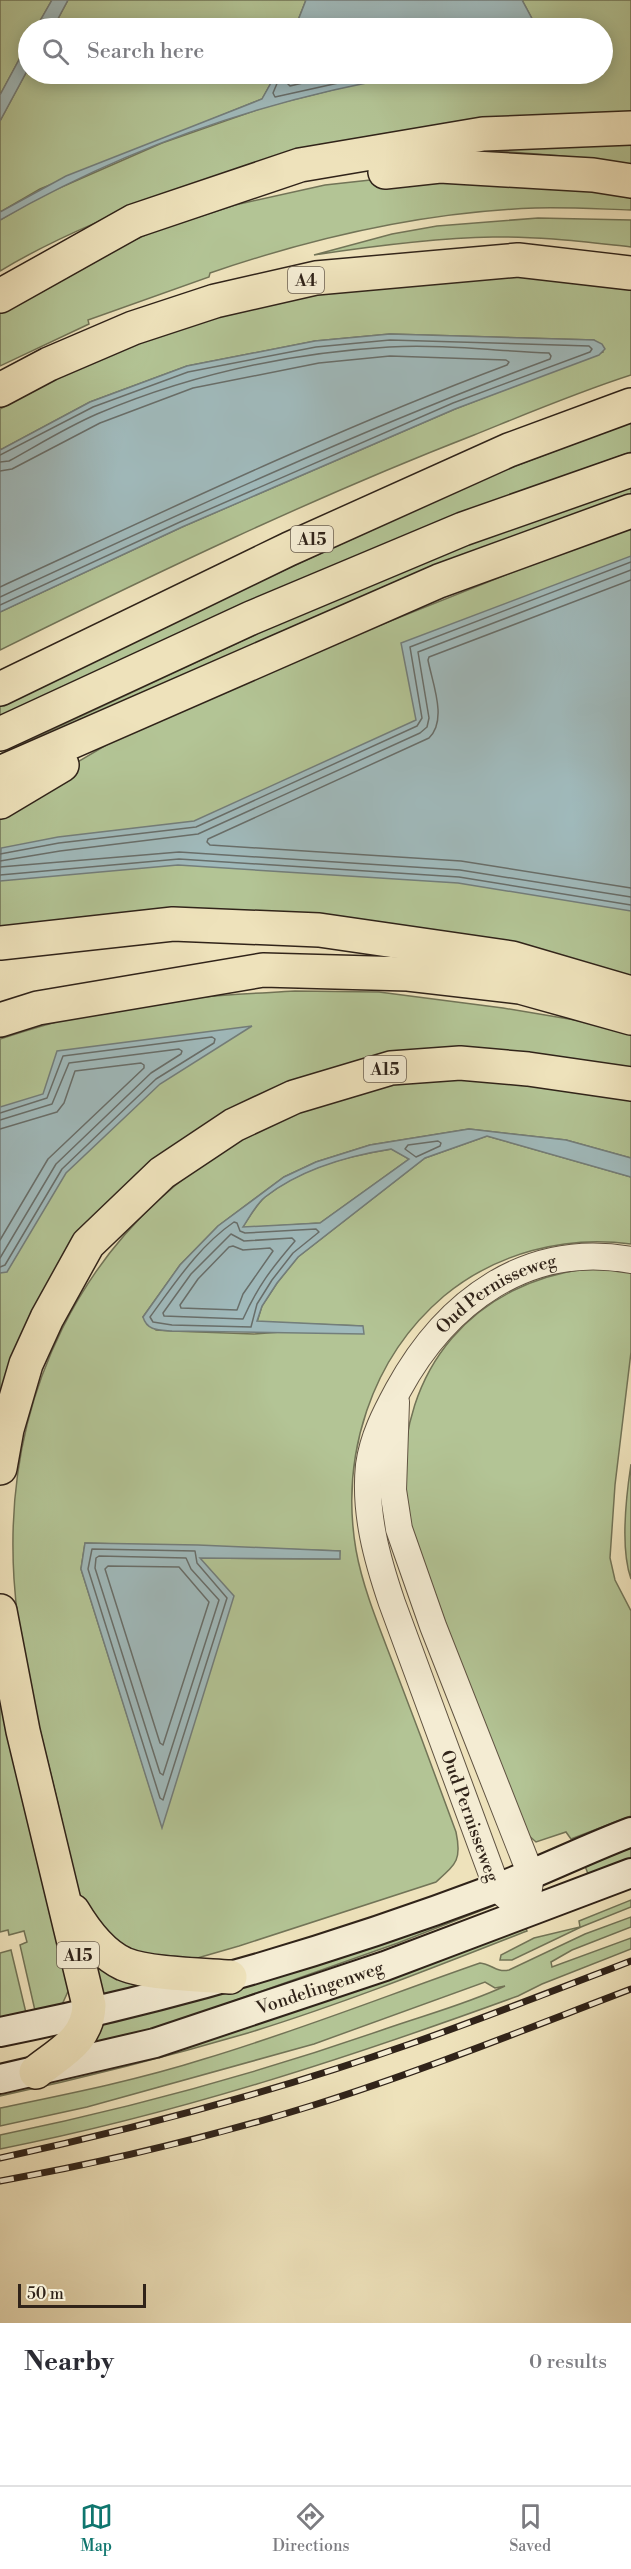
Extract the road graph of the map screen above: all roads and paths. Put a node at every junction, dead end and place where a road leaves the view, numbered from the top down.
1 (631, 128) edge
2 (631, 181) edge
3 (134, 221) junction
4 (631, 273) edge
5 (0, 296) edge
6 (0, 390) edge
7 (631, 405) edge
8 (631, 470) edge
9 (631, 511) edge
10 (203, 682) junction
11 (0, 689) edge
12 (0, 734) edge
13 (0, 773) edge
14 (0, 802) edge
15 (0, 943) edge
16 (631, 993) edge
17 (631, 1018) edge
18 (0, 1020) edge
19 (631, 1084) edge
20 (631, 1260) edge
21 (396, 1393) junction
22 (0, 1468) edge
23 (0, 1611) edge
24 (631, 1832) edge
25 (631, 1873) edge
26 (531, 1875) junction
27 (497, 1888) junction
28 (64, 1897) junction
29 (525, 1914) junction
30 (230, 1977) junction
31 (89, 2013) junction
32 (0, 2032) edge
33 (36, 2072) junction
34 (0, 2079) edge

1 - 3 highway
2 - 3 highway
3 - 5 highway
4 - 6 highway, A4
7 - 11 highway, A15
8 - 12 highway
9 - 10 highway
10 - 13 highway
10 - 14 highway
15 - 16 highway
17 - 18 highway
19 - 22 highway, A15
20 - 21 street, Oud Pernisseweg
21 - 26 street, Oud Pernisseweg
21 - 27 street, Oud Pernisseweg
23 - 28 highway, A15
24 - 26 main road, Vondelingenweg
25 - 29 main road, Vondelingenweg
26 - 27 main road, Vondelingenweg
26 - 29 street, Oud Pernisseweg
27 - 29 street, Oud Pernisseweg
27 - 30 main road, Vondelingenweg
28 - 30 highway
28 - 31 highway, A15
29 - 33 main road, Vondelingenweg
30 - 31 main road, Vondelingenweg
31 - 32 main road, Vondelingenweg
31 - 33 highway
33 - 34 main road, Vondelingenweg

